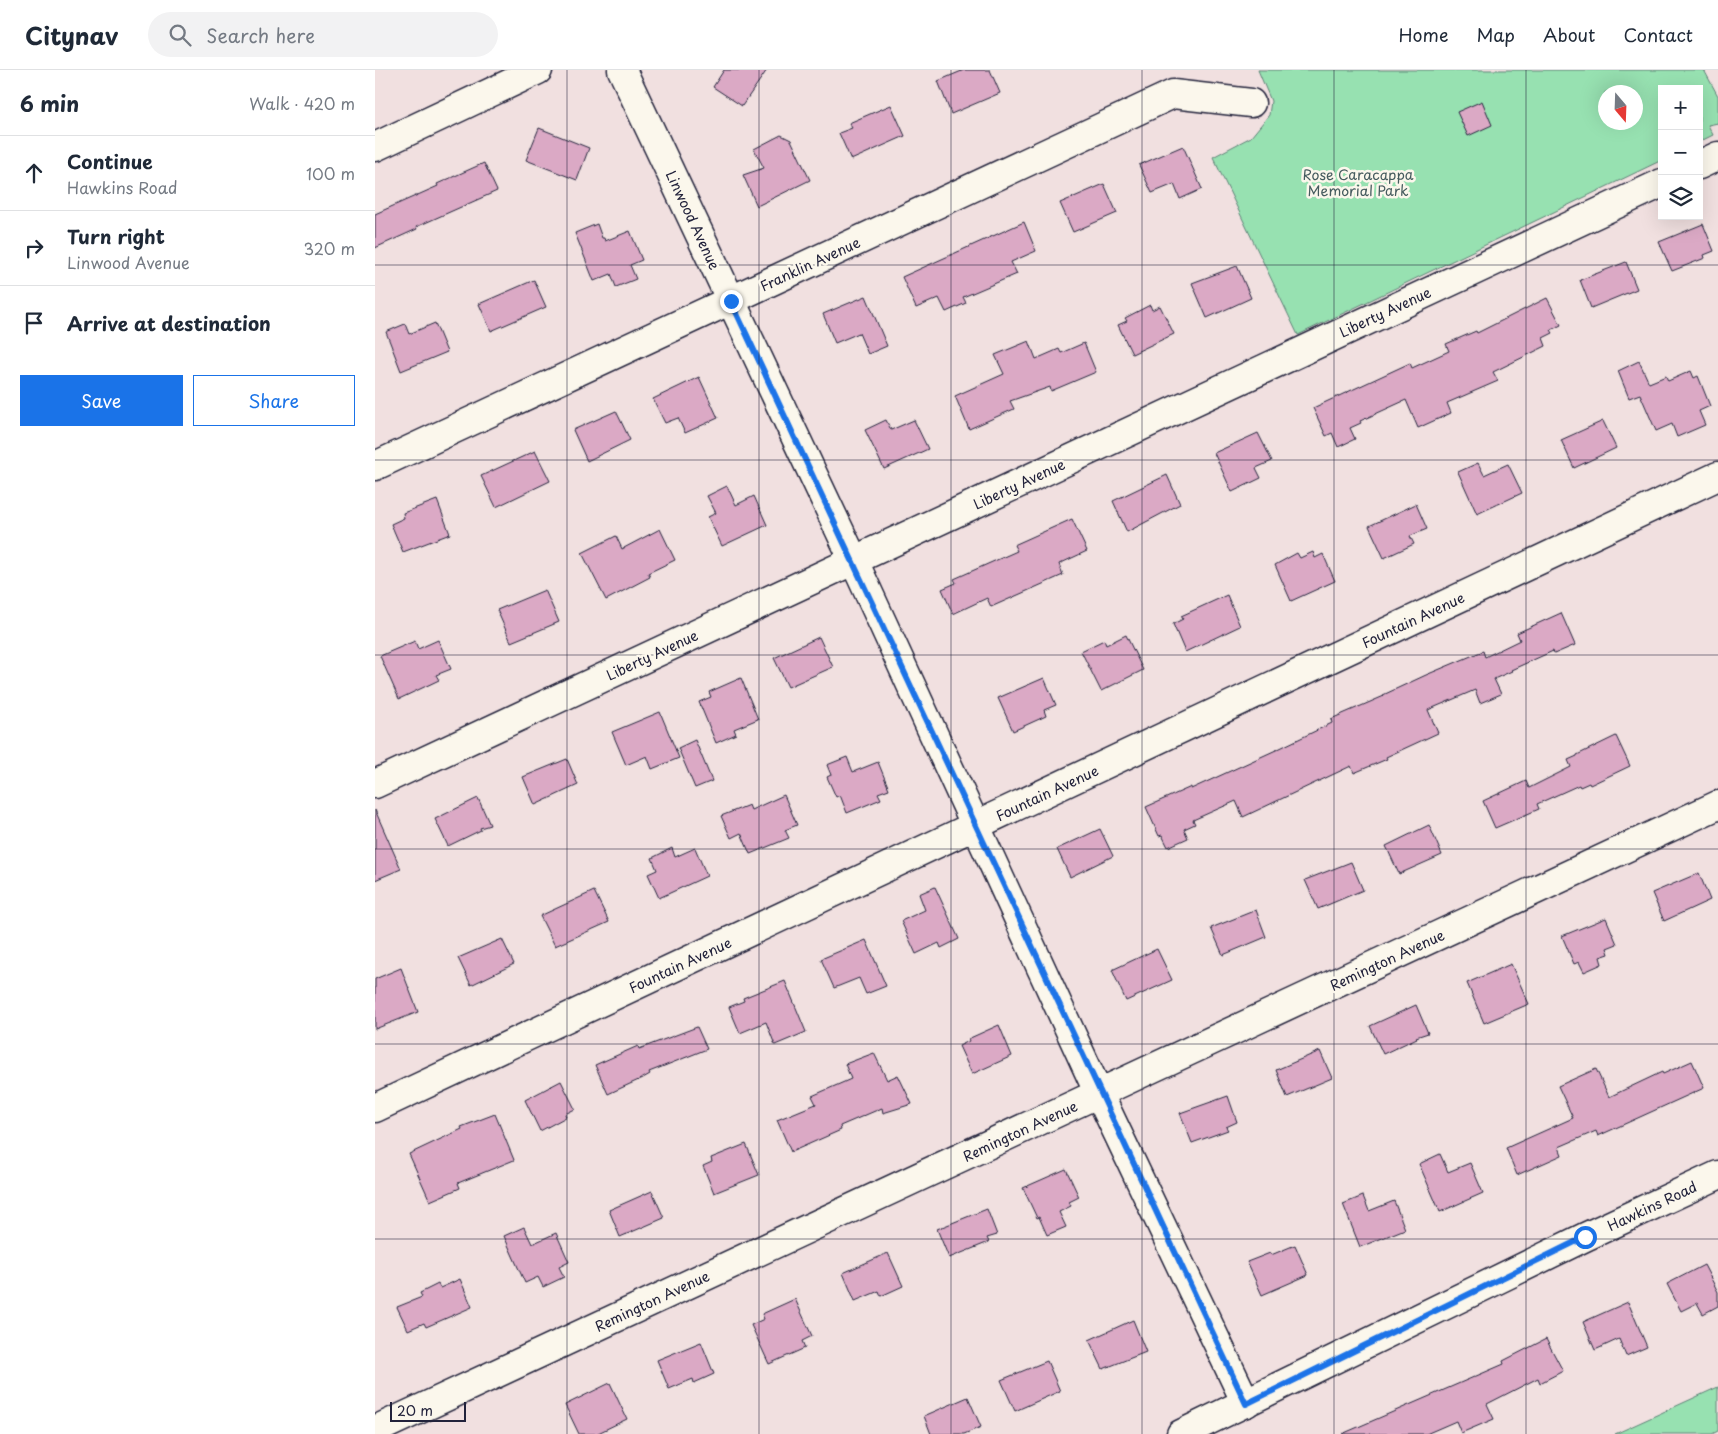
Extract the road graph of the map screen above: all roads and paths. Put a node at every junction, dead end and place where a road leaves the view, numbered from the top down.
1 (538, 70) edge
2 (622, 70) edge
3 (1251, 103) dead end
4 (375, 147) edge
5 (1718, 156) edge
6 (1703, 163) edge
7 (1658, 185) edge
8 (731, 301) junction
9 (375, 466) edge
10 (1718, 476) edge
11 (854, 561) junction
12 (375, 784) edge
13 (1718, 805) edge
14 (977, 826) junction
15 (1099, 1094) junction
16 (375, 1108) edge
17 (1718, 1175) edge
18 (1246, 1404) junction
19 (375, 1430) edge
20 (1181, 1434) edge

1 - 4 street
2 - 8 street, Linwood Avenue
3 - 8 street, Franklin Avenue
5 - 6 street
7 - 11 street, Liberty Avenue
8 - 9 street, Franklin Avenue
8 - 11 street, Linwood Avenue
10 - 14 street, Fountain Avenue
11 - 12 street, Liberty Avenue
11 - 14 street, Linwood Avenue
13 - 15 street, Remington Avenue
14 - 15 street, Linwood Avenue
14 - 16 street, Fountain Avenue
15 - 18 street, Linwood Avenue
15 - 19 street, Remington Avenue
17 - 18 street, Hawkins Road
18 - 20 street, Hawkins Road

